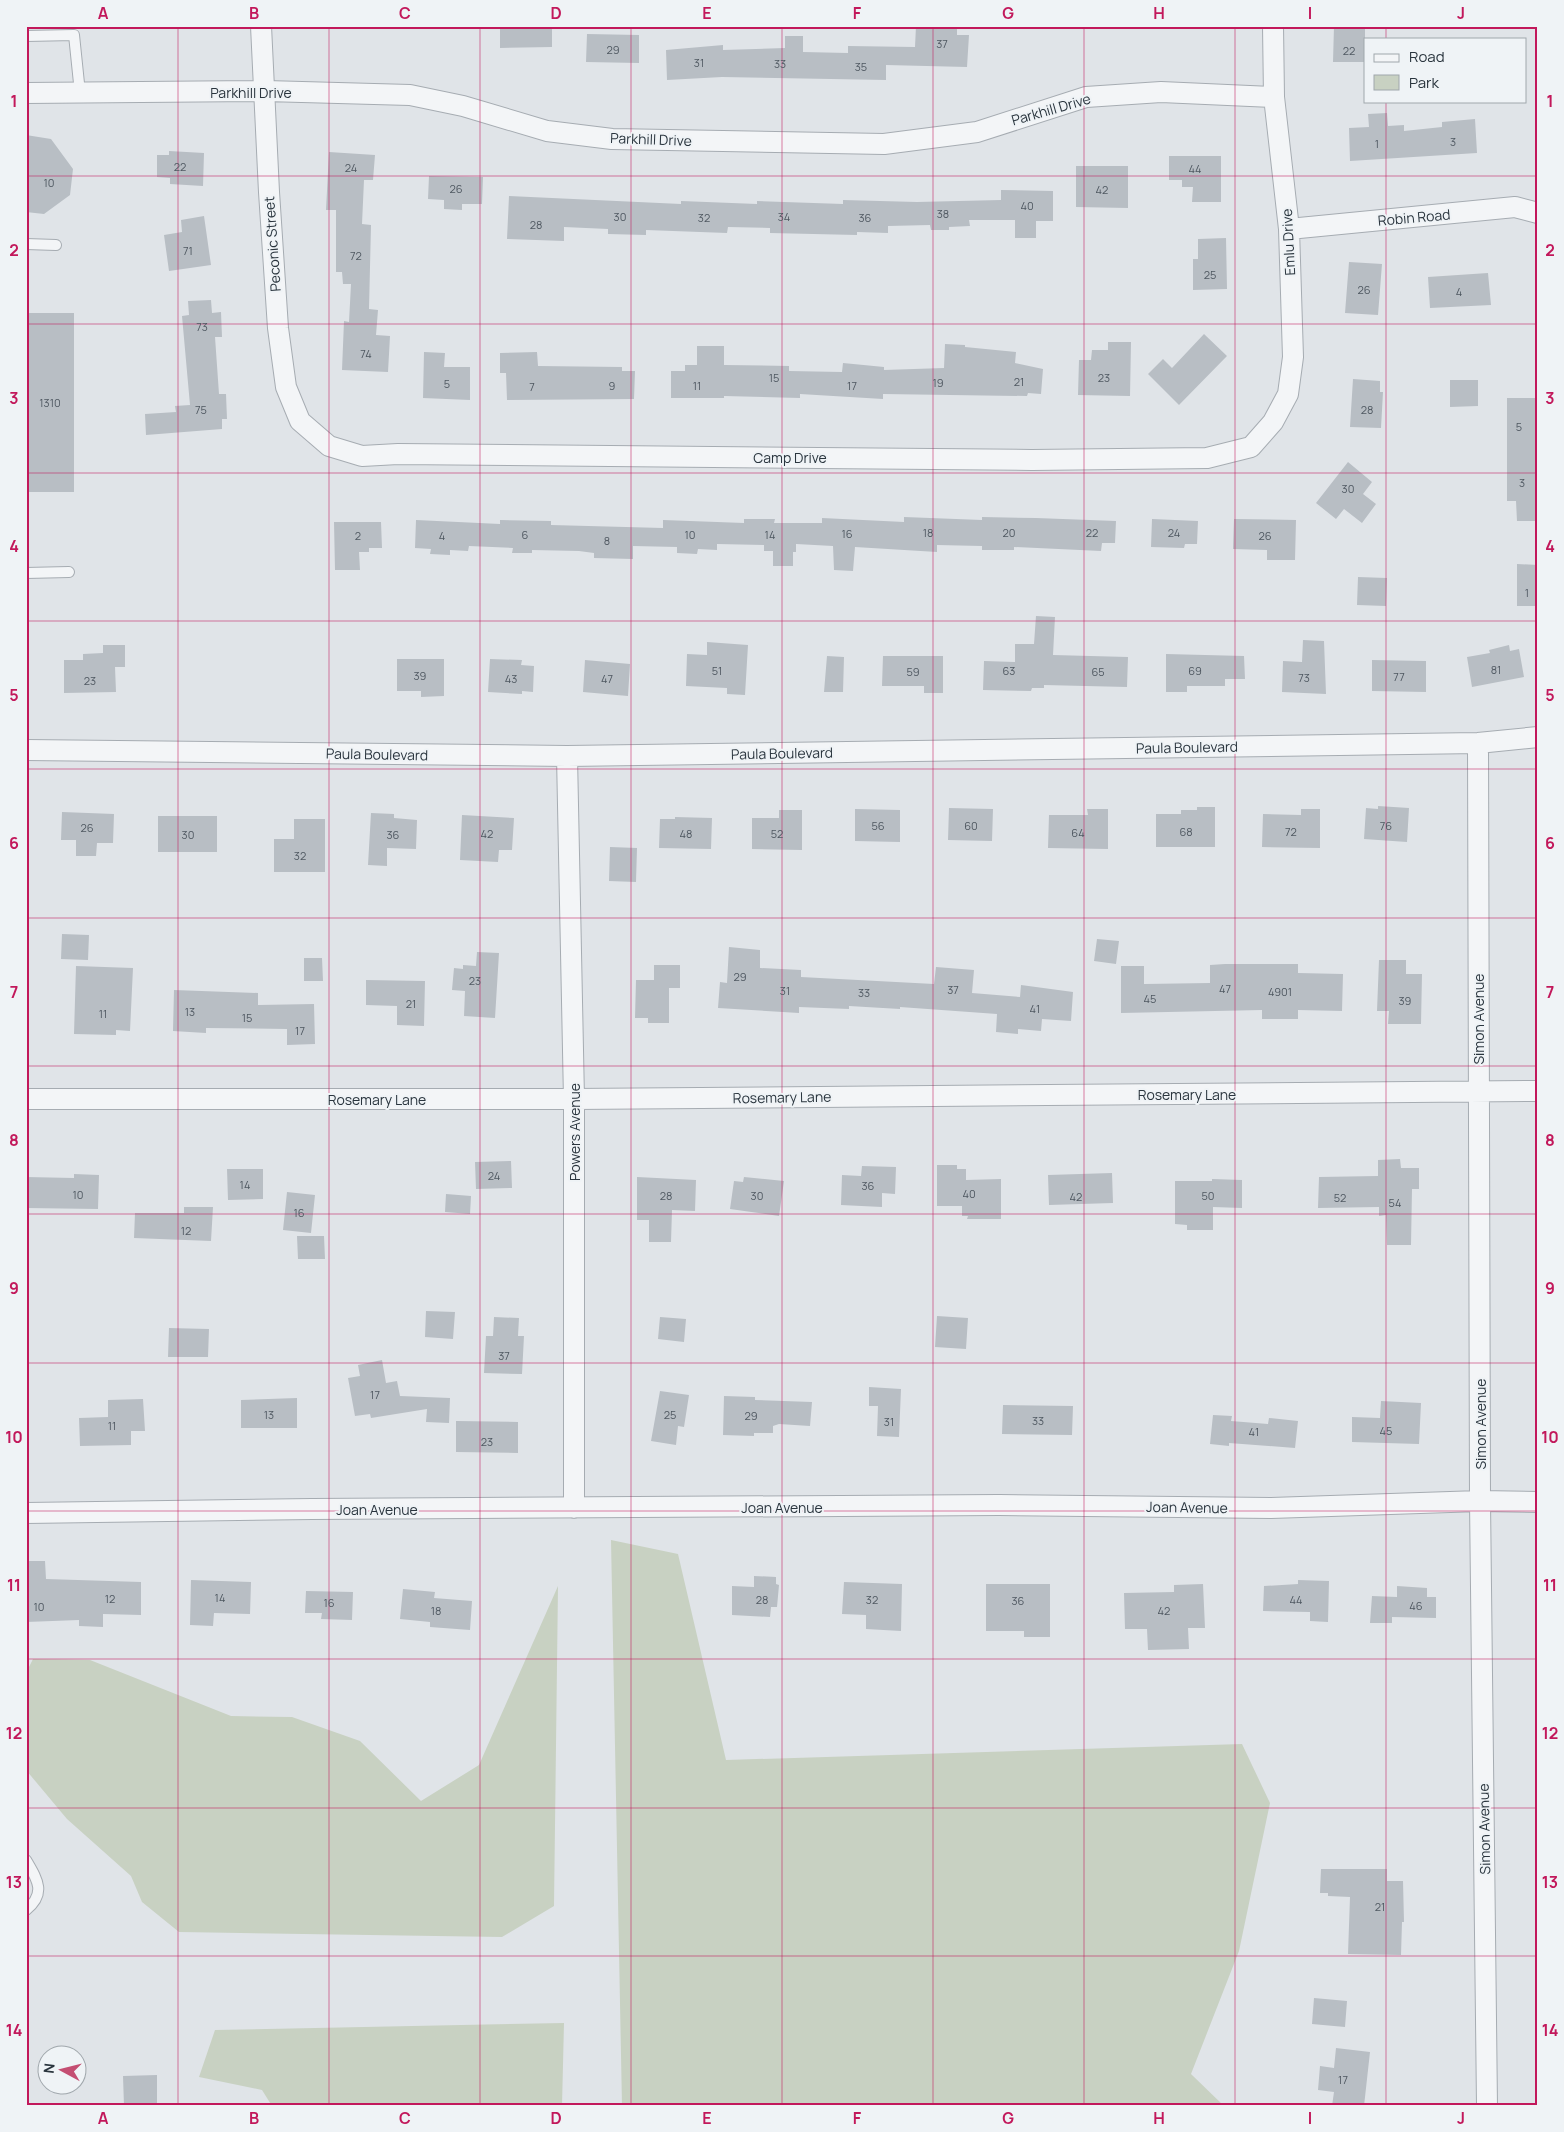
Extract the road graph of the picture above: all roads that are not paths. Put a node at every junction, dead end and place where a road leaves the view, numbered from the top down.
1 (261, 26) edge
2 (1273, 26) edge
3 (74, 30) edge
4 (26, 36) edge
5 (266, 91) junction
6 (26, 93) edge
7 (80, 93) junction
8 (1274, 97) junction
9 (1538, 212) edge
10 (1289, 229) junction
11 (26, 244) edge
12 (56, 245) dead end
13 (329, 446) joint
14 (1251, 447) joint
15 (69, 572) dead end
16 (26, 573) edge
17 (1538, 737) edge
18 (1478, 743) junction
19 (26, 750) edge
20 (567, 756) junction
21 (1478, 1091) junction
22 (1538, 1091) edge
23 (26, 1099) edge
24 (574, 1099) junction
25 (1480, 1501) junction
26 (1538, 1502) edge
27 (574, 1508) junction
28 (26, 1513) edge
29 (26, 1860) edge
30 (26, 1910) edge
31 (1487, 2106) edge

1 - 5 street, Peconic Street
2 - 8 street, Emlu Drive
3 - 4 lane
3 - 7 lane
5 - 7 street, Parkhill Drive
5 - 8 street, Parkhill Drive
5 - 13 street, Peconic Street
6 - 7 street, Parkhill Drive
8 - 10 street, Emlu Drive
9 - 10 street, Robin Road
10 - 14 street, Emlu Drive
11 - 12 lane
13 - 14 street, Camp Drive
15 - 16 lane
17 - 18 street, Paula Boulevard
18 - 20 street, Paula Boulevard
18 - 21 street, Simon Avenue
19 - 20 street, Paula Boulevard
20 - 24 street, Powers Avenue
21 - 22 street, Rosemary Lane
21 - 24 street, Rosemary Lane
21 - 25 street, Simon Avenue
23 - 24 street, Rosemary Lane
24 - 27 street, Powers Avenue
25 - 26 street, Joan Avenue
25 - 27 street, Joan Avenue
25 - 31 street, Simon Avenue
27 - 28 street, Joan Avenue
29 - 30 lane

